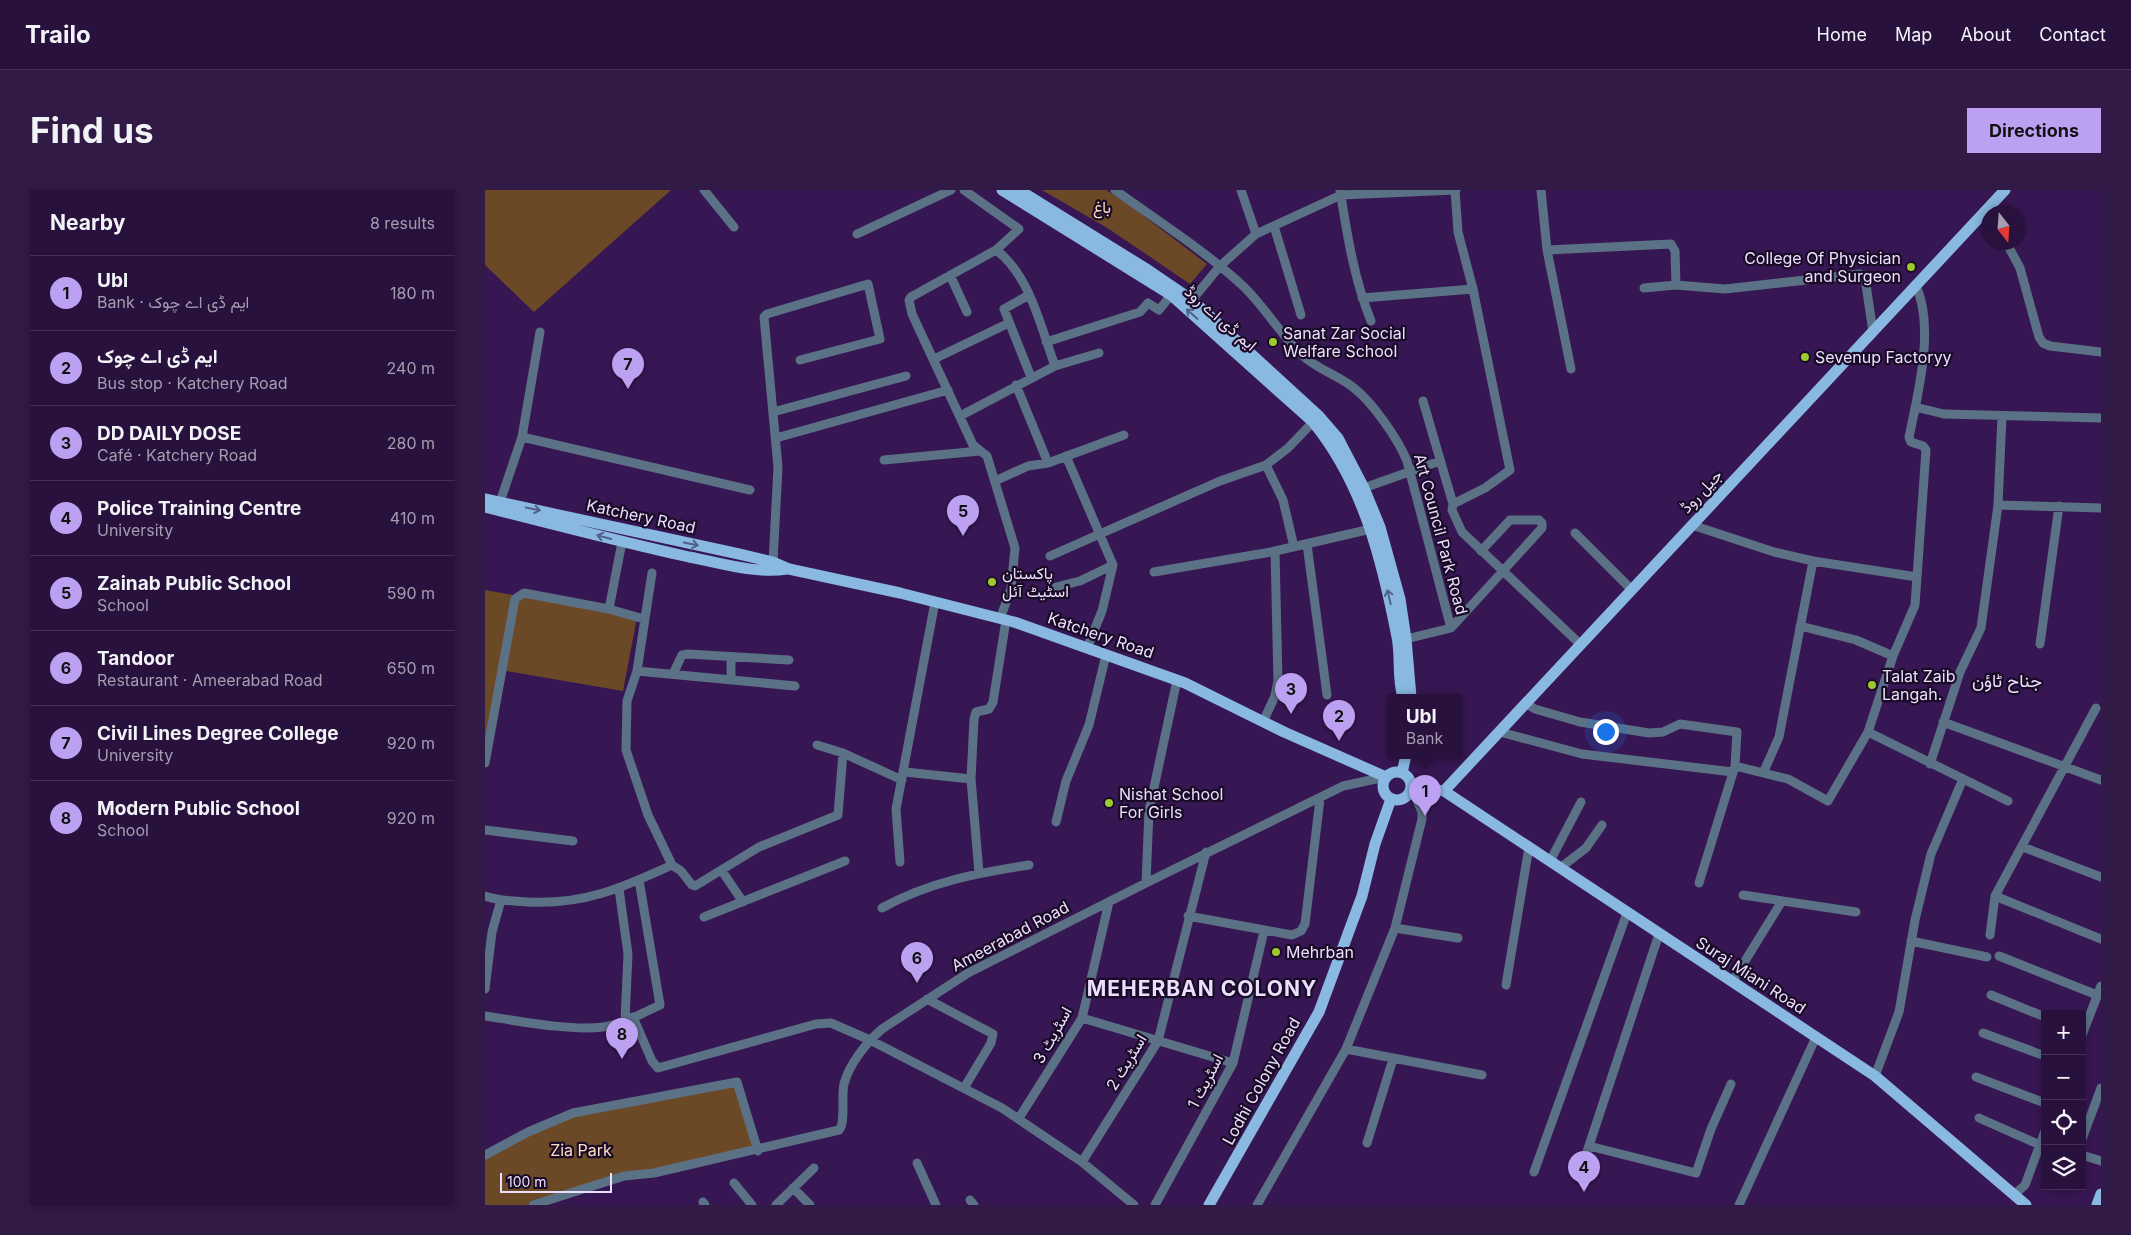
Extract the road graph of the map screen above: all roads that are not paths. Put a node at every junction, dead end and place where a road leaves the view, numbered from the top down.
1 (704, 190) edge
2 (951, 190) edge
3 (964, 190) edge
4 (1002, 190) edge
5 (1019, 190) edge
6 (1115, 190) edge
7 (1241, 190) edge
8 (1455, 190) edge
9 (1541, 190) edge
10 (2005, 190) edge
11 (1341, 192) edge
12 (1994, 205) edge
13 (1981, 221) edge
14 (1274, 226) junction
15 (734, 227) dead end
16 (857, 234) dead end
17 (1256, 234) junction
18 (996, 250) junction
19 (1547, 250) junction
20 (2010, 250) edge
21 (1220, 266) junction
22 (1145, 274) junction
23 (950, 275) junction
24 (1676, 285) junction
25 (1916, 286) junction
26 (1644, 288) dead end
27 (1473, 290) junction
28 (1029, 295) junction
29 (1171, 296) junction
30 (1362, 298) junction
31 (1192, 300) junction
32 (967, 312) dead end
33 (1301, 315) dead end
34 (1371, 321) dead end
35 (1009, 323) junction
36 (540, 332) dead end
37 (1873, 332) junction
38 (1046, 342) junction
39 (1237, 347) junction
40 (2101, 352) edge
41 (1099, 353) dead end
42 (934, 359) junction
43 (800, 360) dead end
44 (1055, 366) junction
45 (1571, 369) dead end
46 (906, 376) dead end
47 (1031, 377) junction
48 (1016, 385) junction
49 (948, 390) junction
50 (1423, 401) dead end
51 (1915, 407) junction
52 (773, 412) junction
53 (960, 416) junction
54 (2002, 416) junction
55 (2101, 418) edge
56 (1313, 422) junction
57 (1124, 435) dead end
58 (522, 437) junction
59 (776, 438) junction
60 (980, 452) junction
61 (1066, 456) junction
62 (884, 460) dead end
63 (1440, 461) junction
64 (1048, 463) junction
65 (1266, 465) junction
66 (1409, 471) junction
67 (995, 481) junction
68 (750, 490) dead end
69 (1360, 490) junction
70 (485, 499) edge
71 (1453, 504) junction
72 (1998, 504) junction
73 (498, 506) junction
74 (2059, 506) junction
75 (485, 508) edge
76 (2101, 508) edge
77 (1692, 525) junction
78 (583, 526) junction
79 (1371, 529) junction
80 (1100, 533) junction
81 (1575, 533) dead end
82 (658, 537) junction
83 (622, 542) junction
84 (1307, 544) junction
85 (1294, 547) junction
86 (655, 550) junction
87 (1481, 551) junction
88 (1275, 552) junction
89 (739, 554) junction
90 (1050, 556) dead end
91 (1813, 561) junction
92 (773, 562) junction
93 (1113, 566) junction
94 (737, 567) junction
95 (789, 569) junction
96 (1502, 571) junction
97 (1154, 572) dead end
98 (652, 573) dead end
99 (1917, 577) junction
100 (1056, 587) dead end
101 (1631, 589) junction
102 (935, 602) junction
103 (609, 609) junction
104 (644, 619) junction
105 (1003, 619) junction
106 (1800, 626) junction
107 (1451, 628) junction
108 (1406, 639) junction
109 (1580, 644) junction
110 (2040, 644) dead end
111 (1087, 648) junction
112 (1106, 654) junction
113 (731, 656) junction
114 (1893, 656) junction
115 (789, 660) dead end
116 (637, 670) junction
117 (673, 674) junction
118 (731, 680) junction
119 (1177, 680) junction
120 (795, 686) dead end
121 (1403, 694) edge
122 (1411, 694) edge
123 (1327, 695) dead end
124 (1525, 703) junction
125 (2096, 708) dead end
126 (1263, 722) junction
127 (1943, 722) junction
128 (1499, 732) junction
129 (1868, 732) junction
130 (817, 745) dead end
131 (843, 754) junction
132 (1405, 759) edge
133 (485, 763) edge
134 (1930, 764) junction
135 (2065, 767) junction
136 (1734, 769) junction
137 (1764, 771) junction
138 (1402, 773) junction
139 (903, 776) junction
140 (1386, 777) junction
141 (971, 779) junction
142 (1963, 779) junction
143 (2101, 780) edge
144 (1411, 787) junction
145 (1444, 791) junction
146 (1320, 798) junction
147 (1391, 799) junction
148 (2008, 801) dead end
149 (1581, 802) dead end
150 (1056, 822) dead end
151 (1602, 825) dead end
152 (485, 830) edge
153 (573, 842) dead end
154 (1529, 847) junction
155 (2023, 847) junction
156 (1207, 852) junction
157 (845, 861) dead end
158 (1550, 861) junction
159 (900, 862) dead end
160 (672, 865) junction
161 (1029, 865) dead end
162 (1560, 868) junction
163 (723, 871) junction
164 (979, 873) junction
165 (2101, 877) edge
166 (639, 880) junction
167 (1146, 883) junction
168 (1699, 883) dead end
169 (619, 889) junction
170 (1743, 895) dead end
171 (485, 896) edge
172 (1995, 896) junction
173 (501, 900) junction
174 (1782, 901) junction
175 (743, 902) junction
176 (1109, 902) junction
177 (882, 908) dead end
178 (1856, 912) dead end
179 (1627, 913) junction
180 (1189, 916) junction
181 (704, 917) dead end
182 (1395, 928) junction
183 (1264, 931) junction
184 (1659, 934) junction
185 (1990, 935) dead end
186 (1458, 938) dead end
187 (2101, 938) edge
188 (1911, 941) junction
189 (1999, 956) dead end
190 (1987, 957) dead end
191 (1732, 982) junction
192 (485, 984) edge
193 (1506, 985) dead end
194 (2101, 986) edge
195 (485, 989) edge
196 (1991, 995) dead end
197 (2097, 995) junction
198 (927, 999) junction
199 (2041, 1015) edge
200 (485, 1016) edge
201 (1082, 1018) junction
202 (629, 1019) junction
203 (2086, 1025) edge
204 (1983, 1033) dead end
205 (1816, 1037) junction
206 (870, 1040) junction
207 (1158, 1041) junction
208 (1346, 1050) junction
209 (2042, 1055) edge
210 (1393, 1058) junction
211 (1233, 1064) junction
212 (1482, 1075) dead end
213 (1875, 1076) junction
214 (1976, 1077) dead end
215 (1731, 1084) dead end
216 (964, 1088) junction
217 (2101, 1088) edge
218 (2041, 1101) edge
219 (1019, 1118) junction
220 (1979, 1118) dead end
221 (2086, 1128) edge
222 (1367, 1143) dead end
223 (2041, 1143) edge
224 (2041, 1145) edge
225 (1589, 1146) junction
226 (758, 1150) junction
227 (485, 1155) edge
228 (2086, 1156) edge
229 (2101, 1160) edge
230 (1082, 1162) junction
231 (917, 1163) dead end
232 (814, 1168) dead end
233 (1534, 1172) dead end
234 (1579, 1176) dead end
235 (734, 1183) dead end
236 (793, 1188) junction
237 (2101, 1194) edge
238 (2014, 1195) junction
239 (533, 1205) edge
240 (752, 1205) edge
241 (776, 1205) edge
242 (810, 1205) edge
243 (936, 1205) edge
244 (1133, 1205) edge
245 (1155, 1205) edge
246 (1209, 1205) edge
247 (1257, 1205) edge
248 (1739, 1205) edge
249 (2027, 1205) edge
250 (2097, 1205) edge

1 - 15 street
2 - 16 street
3 - 18 street
4 - 22 main road, ایم ڈی اے روڈ
5 - 22 main road, ایم ڈی اے روڈ
6 - 21 street, Art Council Park Road
7 - 17 street
8 - 11 street
8 - 27 street
9 - 19 street
10 - 12 main road, جیل روڈ
11 - 14 street
11 - 30 street
13 - 25 main road, جیل روڈ
14 - 17 street
14 - 33 street
17 - 21 street
18 - 23 street
18 - 28 street
19 - 24 street
19 - 45 street
20 - 40 street
21 - 31 street
21 - 66 street, Art Council Park Road
22 - 29 main road, ایم ڈی اے روڈ
22 - 31 main road, ایم ڈی اے روڈ
23 - 32 street
23 - 42 street
24 - 26 street
24 - 37 street
25 - 37 main road, جیل روڈ
25 - 51 street
27 - 30 street
27 - 71 street
28 - 35 street
28 - 38 street
29 - 38 street
39 -> 29 main road, ایم ڈی اے روڈ
30 - 34 street
31 - 39 main road, ایم ڈی اے روڈ
35 - 42 street
35 - 47 street
36 - 58 street
37 - 77 main road, جیل روڈ
38 - 44 street
39 - 56 main road, ایم ڈی اے روڈ
39 - 69 main road, ایم ڈی اے روڈ
41 - 44 street
42 - 49 street
43 - 52 street
44 - 47 street
46 - 52 street
47 - 48 street
48 - 53 street
48 - 64 street
49 - 53 street
49 - 59 street
50 - 63 street
51 - 54 street
51 - 99 street
52 - 59 street
53 - 60 street
54 - 55 street
54 - 72 street
56 - 65 street
56 - 69 main road, ایم ڈی اے روڈ
57 - 61 street
58 - 68 street
58 - 73 street
59 - 92 street
60 - 62 street
60 - 67 street
61 - 64 street
61 - 80 street
63 - 66 street
63 - 71 street
64 - 67 street
65 - 80 street
65 - 85 street
66 - 69 street
66 - 107 street, Art Council Park Road
67 - 105 street
69 - 79 main road, ایم ڈی اے روڈ
69 - 108 main road, ایم ڈی اے روڈ
70 - 73 main road, Katchery Road
71 - 87 street
72 - 74 street
72 - 127 street
73 - 75 main road, Katchery Road
73 - 78 main road, Katchery Road
74 - 76 street
74 - 110 street
77 - 91 street
77 - 101 main road, جیل روڈ
78 - 82 main road, Katchery Road
83 -> 78 main road, Katchery Road
79 - 84 street
121 -> 79 main road, ایم ڈی اے روڈ
80 - 90 street
80 - 93 street
81 - 101 street
82 - 86 main road
82 -> 89 main road, Katchery Road
83 - 86 main road, Katchery Road
83 - 103 street
84 - 85 street
84 - 123 street
85 - 88 street
86 - 94 main road, Katchery Road
87 - 96 street
87 - 96 street
88 - 97 street
88 - 126 street
89 - 92 main road, Katchery Road
89 - 94 main road
91 - 99 street
91 - 106 street
92 - 95 main road, Katchery Road
93 - 100 street
93 - 111 street
94 - 95 main road, Katchery Road
95 - 102 main road, Katchery Road
96 - 107 street
96 - 109 street
98 - 104 street
99 - 114 street
101 - 109 main road, جیل روڈ
102 - 105 main road, Katchery Road
102 - 139 street
103 - 104 street
103 - 133 street
104 - 116 street
105 - 111 main road, Katchery Road
105 - 141 street
106 - 114 street
106 - 137 street
107 - 108 street
108 - 122 main road, ایم ڈی اے روڈ
109 - 124 main road, جیل روڈ
111 - 112 main road, Katchery Road
112 - 119 main road, Katchery Road
112 - 150 street
113 - 115 street
113 - 117 street
113 - 118 street
114 - 129 street
116 - 117 street
116 - 160 street
117 - 118 street
118 - 120 street
119 - 126 main road, Katchery Road
119 - 167 street
124 - 128 main road, جیل روڈ
124 - 136 street
125 - 135 street
126 - 140 main road, Katchery Road
127 - 134 street
127 - 135 street
128 - 136 street
128 - 145 main road, جیل روڈ
129 - 134 street
129 - 137 street
130 - 131 street
131 - 139 street
131 - 163 street
132 - 138 main road
134 - 142 street
135 - 143 street
135 - 155 street
136 - 137 street
136 - 168 street
138 - 140 main road
138 - 144 main road
139 - 141 street
139 - 159 street
140 - 146 street, Ameerabad Road
140 - 147 main road
141 - 164 street
142 - 148 street
142 - 188 street
144 - 145 main road
144 - 147 main road
144 - 182 street
145 - 154 main road, Suraj Miani Road
146 - 156 street, Ameerabad Road
146 - 183 street
147 - 246 main road, Lodhi Colony Road
149 - 158 street
151 - 162 street
152 - 153 street
154 - 158 main road, Suraj Miani Road
154 - 193 street
155 - 165 street
155 - 172 street
156 - 167 street, Ameerabad Road
156 - 180 street, اسٹریٹ 2
157 - 175 street
158 - 162 main road, Suraj Miani Road
160 - 163 street
160 - 166 street
161 - 164 street
162 - 179 main road, Suraj Miani Road
163 - 175 street
164 - 177 street
166 - 169 street
166 - 202 street
167 - 176 street, Ameerabad Road
169 - 173 street
169 - 202 street
170 - 174 street
171 - 173 street
172 - 185 street
172 - 187 street
173 - 192 street
174 - 178 street
174 - 191 street
175 - 181 street
176 - 198 street, Ameerabad Road
176 - 201 street, اسٹریٹ 3
179 - 184 main road, Suraj Miani Road
179 - 233 street
180 - 183 street
180 - 207 street, اسٹریٹ 2
182 - 186 street
182 - 208 street
183 - 211 street, اسٹریٹ 1
184 - 191 main road, Suraj Miani Road
184 - 225 street
188 - 190 street
188 - 213 street
189 - 197 street
191 - 205 main road, Suraj Miani Road
192 - 195 street
194 - 197 street
196 - 199 street
197 - 203 street
198 - 206 street, Ameerabad Road
198 - 216 street
200 - 202 street
201 - 207 street
201 - 219 street, اسٹریٹ 3
202 - 206 street
204 - 209 street
205 - 213 main road, Suraj Miani Road
205 - 248 street
206 - 216 street
206 - 226 street, Ameerabad Road
207 - 211 street
207 - 230 street, اسٹریٹ 2
208 - 210 street
208 - 247 street
210 - 212 street
210 - 222 street
211 - 245 street, اسٹریٹ 1
213 - 238 main road, Suraj Miani Road
214 - 218 street
215 - 225 street
216 - 219 street
217 - 221 street
219 - 230 street
220 - 223 street
224 - 238 street
225 - 234 street
226 - 227 street
226 - 239 street, Ameerabad Road
228 - 229 street
230 - 244 street
231 - 243 street
232 - 236 street
235 - 240 street
236 - 241 street
236 - 242 street
237 - 250 main road
238 - 249 main road, Suraj Miani Road

